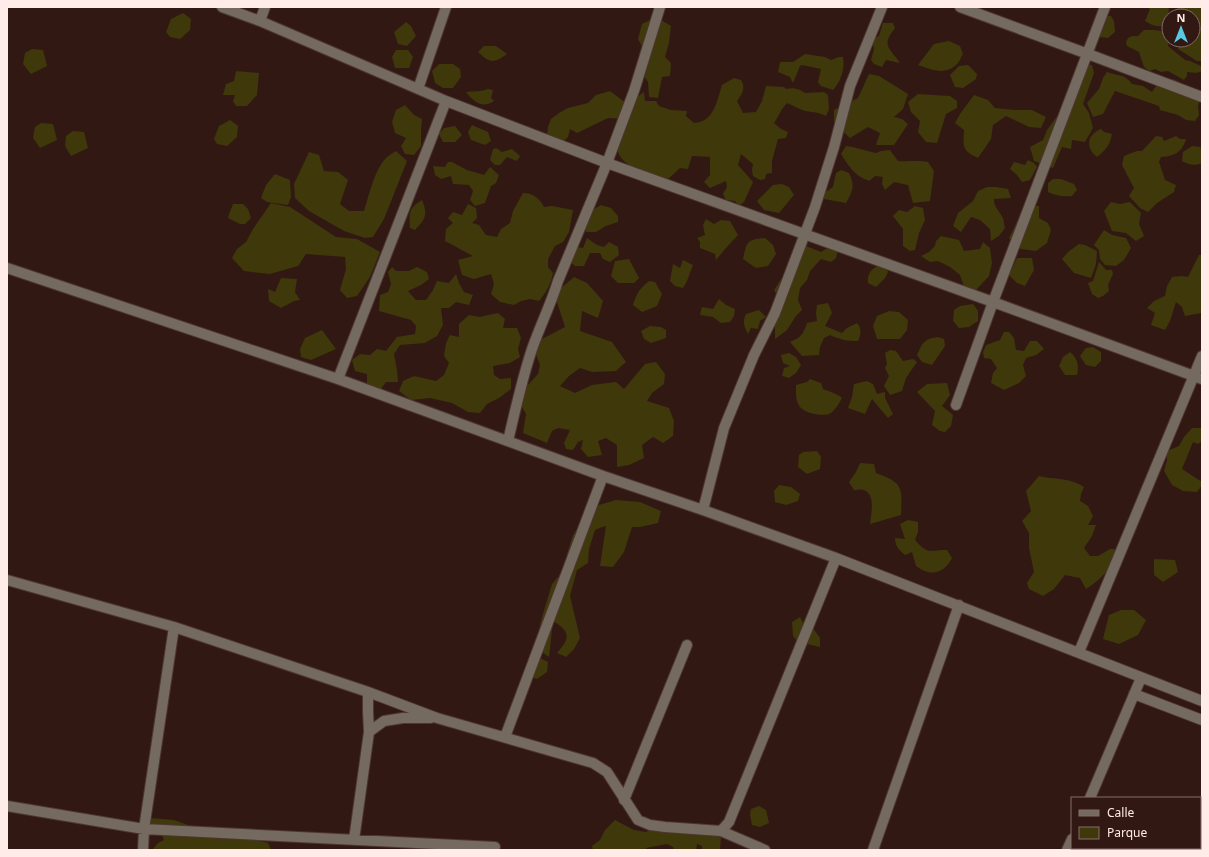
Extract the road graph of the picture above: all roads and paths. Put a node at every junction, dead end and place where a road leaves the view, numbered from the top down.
1 (222, 7) edge
2 (265, 7) edge
3 (446, 7) edge
4 (660, 7) edge
5 (882, 7) edge
6 (960, 7) edge
7 (1105, 7) edge
8 (260, 21) junction
9 (1088, 54) junction
10 (418, 89) junction
11 (1202, 97) edge
12 (446, 101) junction
13 (607, 162) junction
14 (804, 233) junction
15 (7, 268) edge
16 (993, 302) junction
17 (1202, 356) edge
18 (1198, 377) edge
19 (338, 379) junction
20 (956, 405) dead end
21 (508, 441) junction
22 (603, 476) junction
23 (703, 510) junction
24 (836, 558) junction
25 (7, 580) edge
26 (959, 605) junction
27 (174, 627) junction
28 (687, 645) dead end
29 (1079, 652) junction
30 (1141, 678) junction
31 (368, 692) junction
32 (1134, 694) junction
33 (1202, 701) edge
34 (437, 718) junction
35 (1202, 720) edge
36 (369, 732) junction
37 (505, 738) junction
38 (1090, 797) edge
39 (624, 800) junction
40 (7, 806) edge
41 (144, 830) junction
42 (721, 831) junction
43 (354, 840) junction
44 (496, 847) dead end
45 (143, 850) edge
46 (765, 850) edge
47 (873, 850) edge

1 - 8 street
2 - 8 street
3 - 10 street
4 - 13 street
5 - 14 street
6 - 9 street
7 - 9 street
8 - 10 street
9 - 11 street
9 - 16 street
10 - 12 street
12 - 13 street
12 - 19 street
13 - 14 street
13 - 21 street
14 - 16 street
14 - 23 street
15 - 19 street
16 - 18 street
16 - 20 street
17 - 18 street
18 - 29 street
19 - 21 street
21 - 22 street
22 - 23 street
22 - 37 street
23 - 24 street
24 - 26 street
24 - 42 street
25 - 27 street
26 - 29 street
26 - 47 street
27 - 31 street
27 - 41 street
28 - 39 street
29 - 30 street
30 - 32 street
30 - 33 street
31 - 34 street
31 - 36 street
32 - 35 street
32 - 38 street
34 - 36 street
34 - 37 street
36 - 43 street
37 - 39 street
39 - 42 street
40 - 41 street
41 - 43 street
41 - 45 street
42 - 46 street
43 - 44 street

